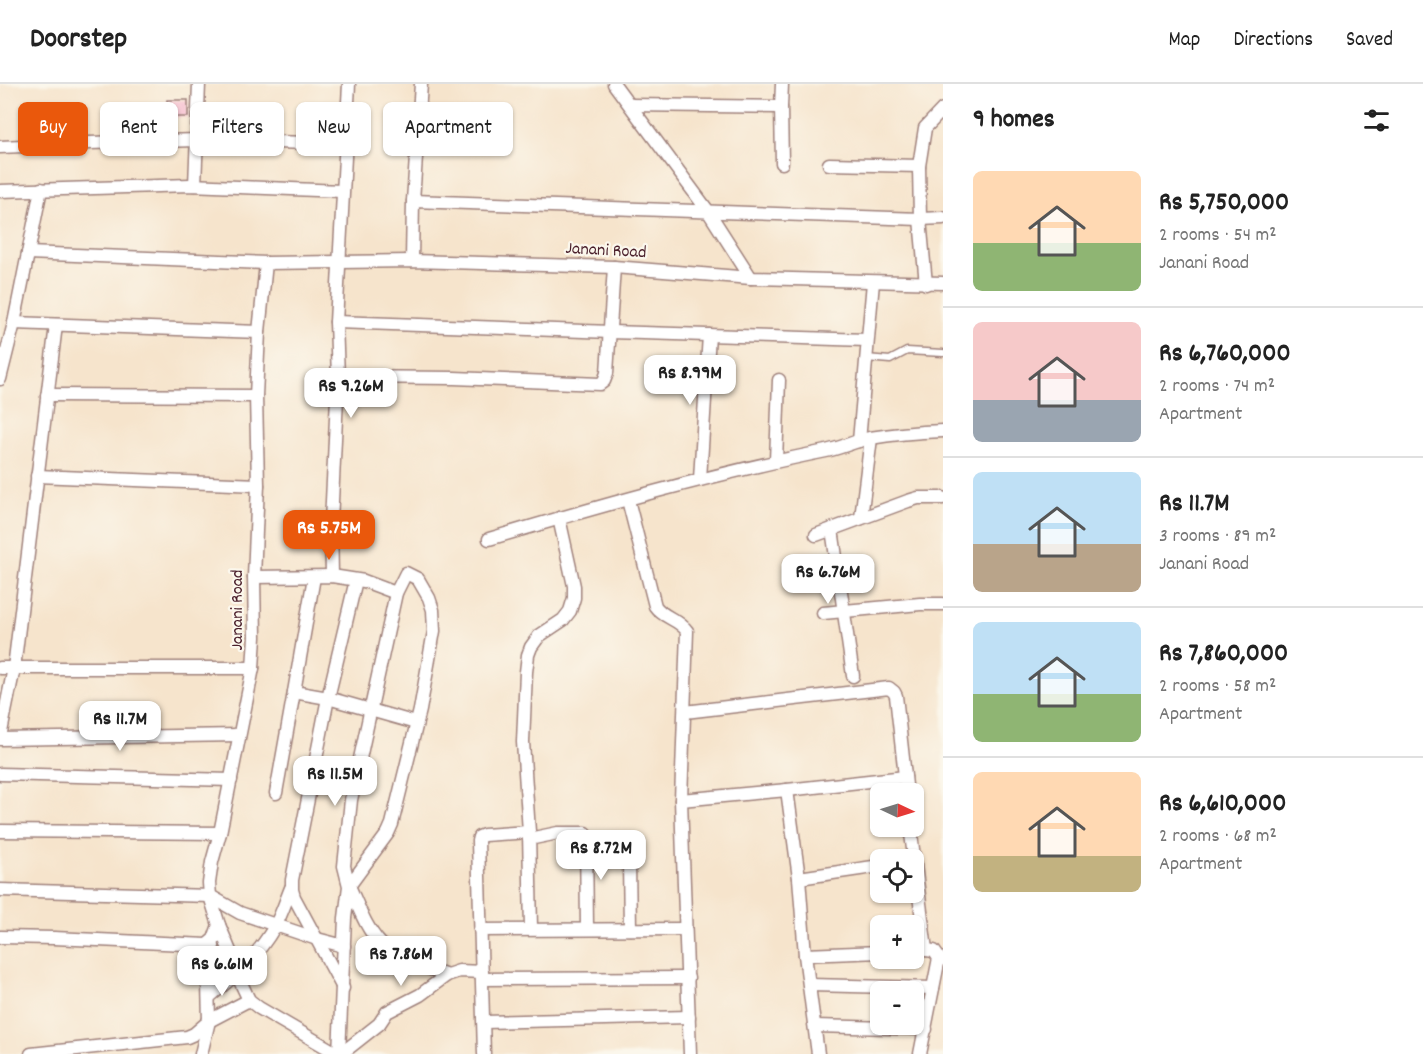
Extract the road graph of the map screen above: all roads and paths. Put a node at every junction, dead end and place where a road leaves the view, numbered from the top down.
1 (199, 84) edge
2 (349, 84) edge
3 (421, 84) edge
4 (614, 84) edge
5 (782, 84) edge
6 (199, 102) edge
7 (348, 102) edge
8 (630, 105) junction
9 (781, 107) junction
10 (943, 110) edge
11 (190, 141) edge
12 (0, 147) edge
13 (197, 156) edge
14 (344, 156) edge
15 (782, 163) dead end
16 (829, 164) dead end
17 (919, 166) junction
18 (195, 185) junction
19 (41, 189) junction
20 (342, 190) junction
21 (0, 191) edge
22 (413, 201) junction
23 (708, 211) junction
24 (943, 218) edge
25 (920, 219) junction
26 (28, 253) junction
27 (412, 261) junction
28 (339, 263) junction
29 (266, 264) junction
30 (614, 267) junction
31 (751, 278) junction
32 (873, 282) junction
33 (943, 283) edge
34 (926, 284) junction
35 (336, 322) junction
36 (14, 323) junction
37 (56, 325) junction
38 (260, 332) junction
39 (611, 332) junction
40 (709, 335) junction
41 (867, 340) junction
42 (943, 353) edge
43 (866, 358) junction
44 (338, 377) junction
45 (0, 379) edge
46 (779, 380) dead end
47 (47, 395) junction
48 (256, 396) junction
49 (943, 431) edge
50 (865, 439) junction
51 (776, 461) junction
52 (38, 476) junction
53 (700, 479) junction
54 (258, 485) junction
55 (943, 498) edge
56 (628, 500) junction
57 (559, 518) junction
58 (861, 518) junction
59 (832, 529) junction
60 (816, 536) dead end
61 (489, 539) dead end
62 (332, 576) junction
63 (314, 577) junction
64 (254, 578) junction
65 (356, 579) junction
66 (396, 593) junction
67 (943, 604) edge
68 (844, 611) junction
69 (823, 613) dead end
70 (0, 668) edge
71 (14, 668) junction
72 (253, 668) junction
73 (853, 676) dead end
74 (294, 692) junction
75 (328, 698) junction
76 (370, 710) junction
77 (685, 712) junction
78 (416, 723) junction
79 (239, 735) junction
80 (0, 738) edge
81 (0, 774) edge
82 (905, 777) junction
83 (231, 780) junction
84 (906, 783) edge
85 (787, 790) junction
86 (276, 793) dead end
87 (681, 800) junction
88 (0, 831) edge
89 (220, 833) junction
90 (529, 836) junction
91 (629, 863) dead end
92 (870, 868) edge
93 (799, 878) junction
94 (292, 886) junction
95 (349, 886) junction
96 (0, 890) edge
97 (210, 896) junction
98 (219, 925) junction
99 (276, 925) junction
100 (685, 928) junction
101 (531, 929) junction
102 (587, 929) junction
103 (630, 929) junction
104 (480, 930) junction
105 (0, 937) edge
106 (316, 939) junction
107 (207, 945) junction
108 (344, 946) junction
109 (229, 949) junction
110 (924, 950) edge
111 (870, 952) edge
112 (805, 955) junction
113 (239, 973) junction
114 (447, 975) junction
115 (482, 975) junction
116 (688, 978) junction
117 (810, 985) junction
118 (933, 987) junction
119 (343, 988) junction
120 (209, 997) junction
121 (249, 1000) junction
122 (688, 1017) junction
123 (209, 1021) junction
124 (484, 1022) junction
125 (815, 1026) junction
126 (926, 1029) junction
127 (31, 1054) edge
128 (201, 1054) edge
129 (339, 1054) edge
130 (484, 1054) edge
131 (690, 1054) edge
132 (818, 1054) edge
133 (920, 1054) edge

1 - 6 street
2 - 7 street
3 - 22 street
4 - 8 street
5 - 9 street
8 - 9 street
8 - 23 street
9 - 15 street
10 - 17 street
11 - 12 street
13 - 18 street
14 - 20 street
16 - 17 street
17 - 25 street
18 - 19 street
18 - 20 street
19 - 21 street
19 - 26 street
20 - 28 street
22 - 23 street
22 - 27 street
23 - 25 street
23 - 31 street
24 - 25 street
25 - 34 street
26 - 29 street, Janani Road
26 - 36 street
27 - 28 street, Janani Road
27 - 30 street, Janani Road
28 - 29 street, Janani Road
28 - 35 street
29 - 38 street, Janani Road
30 - 31 street, Janani Road
30 - 39 street
31 - 32 street, Janani Road
32 - 34 street, Janani Road
32 - 41 street
33 - 34 street, Janani Road
35 - 39 street
35 - 44 street
36 - 37 street
36 - 45 street
37 - 38 street
37 - 47 street
38 - 48 street, Janani Road
39 - 40 street
39 - 44 street
40 - 41 street
40 - 53 street
41 - 43 street
42 - 43 lane
43 - 50 street
44 - 62 street
46 - 51 street
47 - 48 street
47 - 52 street
48 - 54 street, Janani Road
49 - 50 street
50 - 51 street
50 - 58 street
51 - 53 street
52 - 54 street
52 - 71 street
53 - 56 street
54 - 64 street, Janani Road
55 - 58 street
56 - 57 street
56 - 77 street
57 - 61 street
57 - 90 street
58 - 59 street
59 - 60 street
59 - 68 street
62 - 63 street
62 - 65 street
63 - 64 street
63 - 74 street
64 - 72 street, Janani Road
65 - 66 street
65 - 75 street
66 - 76 street
66 - 78 street
67 - 68 street
68 - 69 street
68 - 73 street
70 - 71 street, Janani Road
71 - 72 street, Janani Road
71 - 80 street
72 - 79 street
74 - 75 street
74 - 86 street
75 - 76 street
75 - 94 street
76 - 78 street
76 - 95 street
77 - 82 street
77 - 87 street
78 - 95 street
79 - 80 street
79 - 83 street
81 - 83 street
82 - 84 street
82 - 85 street
83 - 89 street
85 - 87 street
85 - 93 street
87 - 100 street
88 - 89 street
89 - 97 street
90 - 101 street
90 - 102 street
90 - 104 street
91 - 103 street
92 - 93 street
93 - 112 street
94 - 99 street
94 - 106 street
95 - 108 street
95 - 114 street
96 - 97 street
97 - 98 street
97 - 99 street
98 - 107 street
98 - 109 street
99 - 106 street
99 - 113 street
100 - 103 street
100 - 116 street
101 - 102 street
101 - 104 street
102 - 103 street
104 - 115 street
105 - 107 street
106 - 108 street
106 - 119 street
107 - 109 street
107 - 120 street
108 - 119 street
109 - 113 street
110 - 118 street
111 - 112 street
112 - 117 street
113 - 120 street
113 - 121 street
114 - 115 street
114 - 129 street
115 - 116 street
115 - 124 street
116 - 122 street
117 - 118 street
117 - 125 street
118 - 126 street
119 - 129 street
120 - 123 street
121 - 123 street
121 - 129 street
122 - 124 street
122 - 131 street
123 - 127 street
123 - 128 street
124 - 130 street
125 - 126 street
125 - 132 street
126 - 133 street

